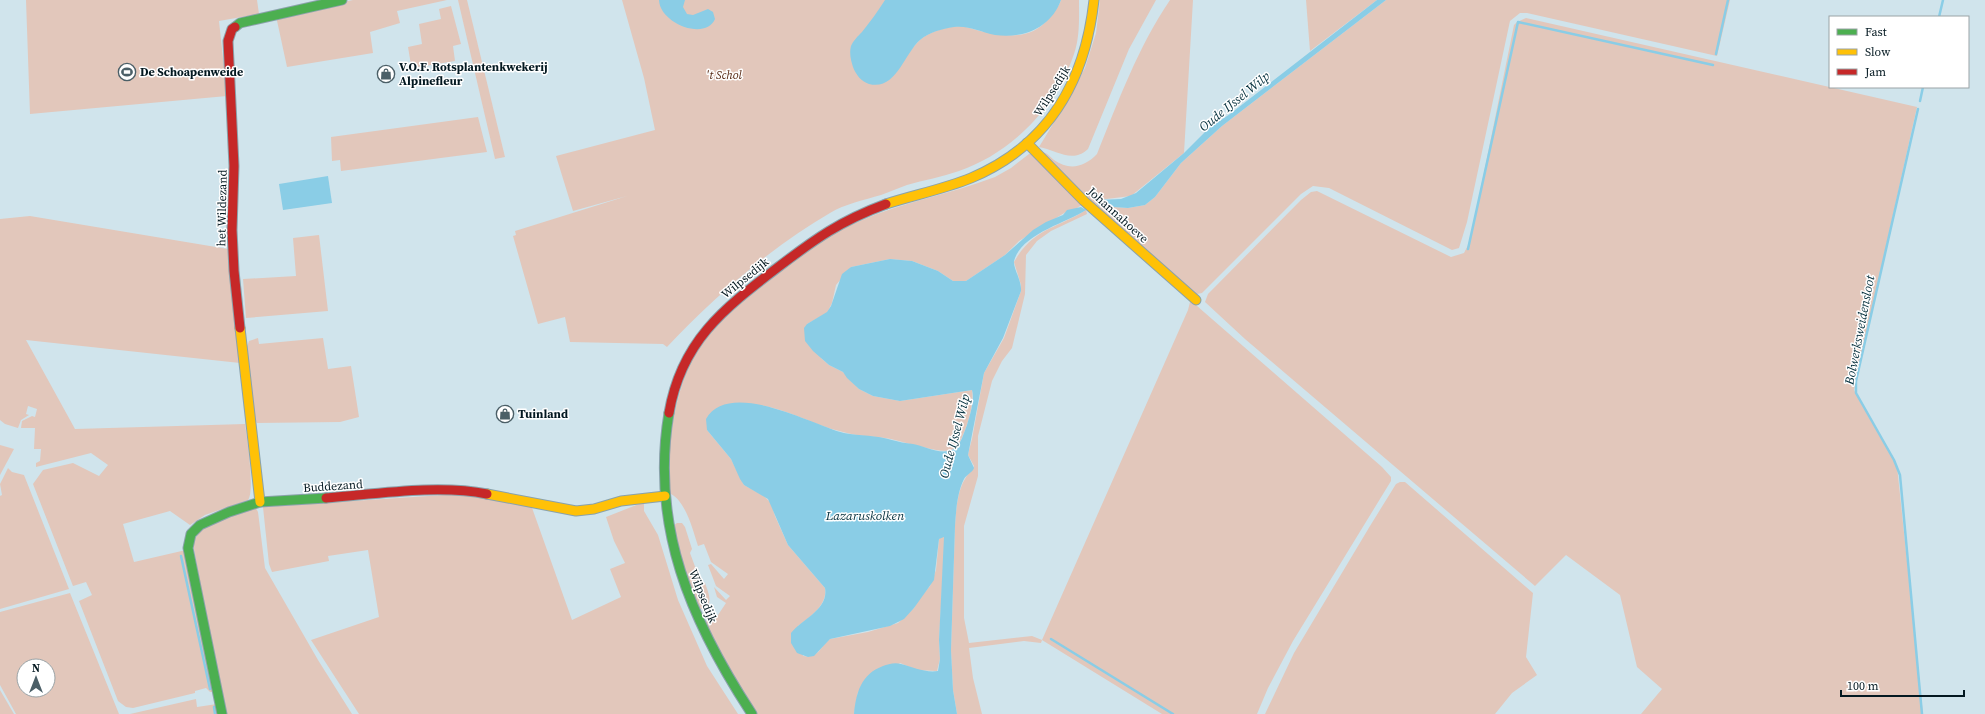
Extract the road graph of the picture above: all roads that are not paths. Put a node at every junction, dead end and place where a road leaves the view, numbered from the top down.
1 (342, 0) edge
2 (1094, 0) edge
3 (1028, 143) junction
4 (1196, 300) dead end
5 (665, 496) junction
6 (260, 502) junction
7 (222, 714) edge
8 (752, 714) edge

1 - 6 street, het Wildezand
2 - 3 street, Wilpsedijk
3 - 4 street, Johannahoeve
3 - 5 street, Wilpsedijk
5 - 6 street, Buddezand
5 - 8 street, Wilpsedijk
6 - 7 street, Buddezand

